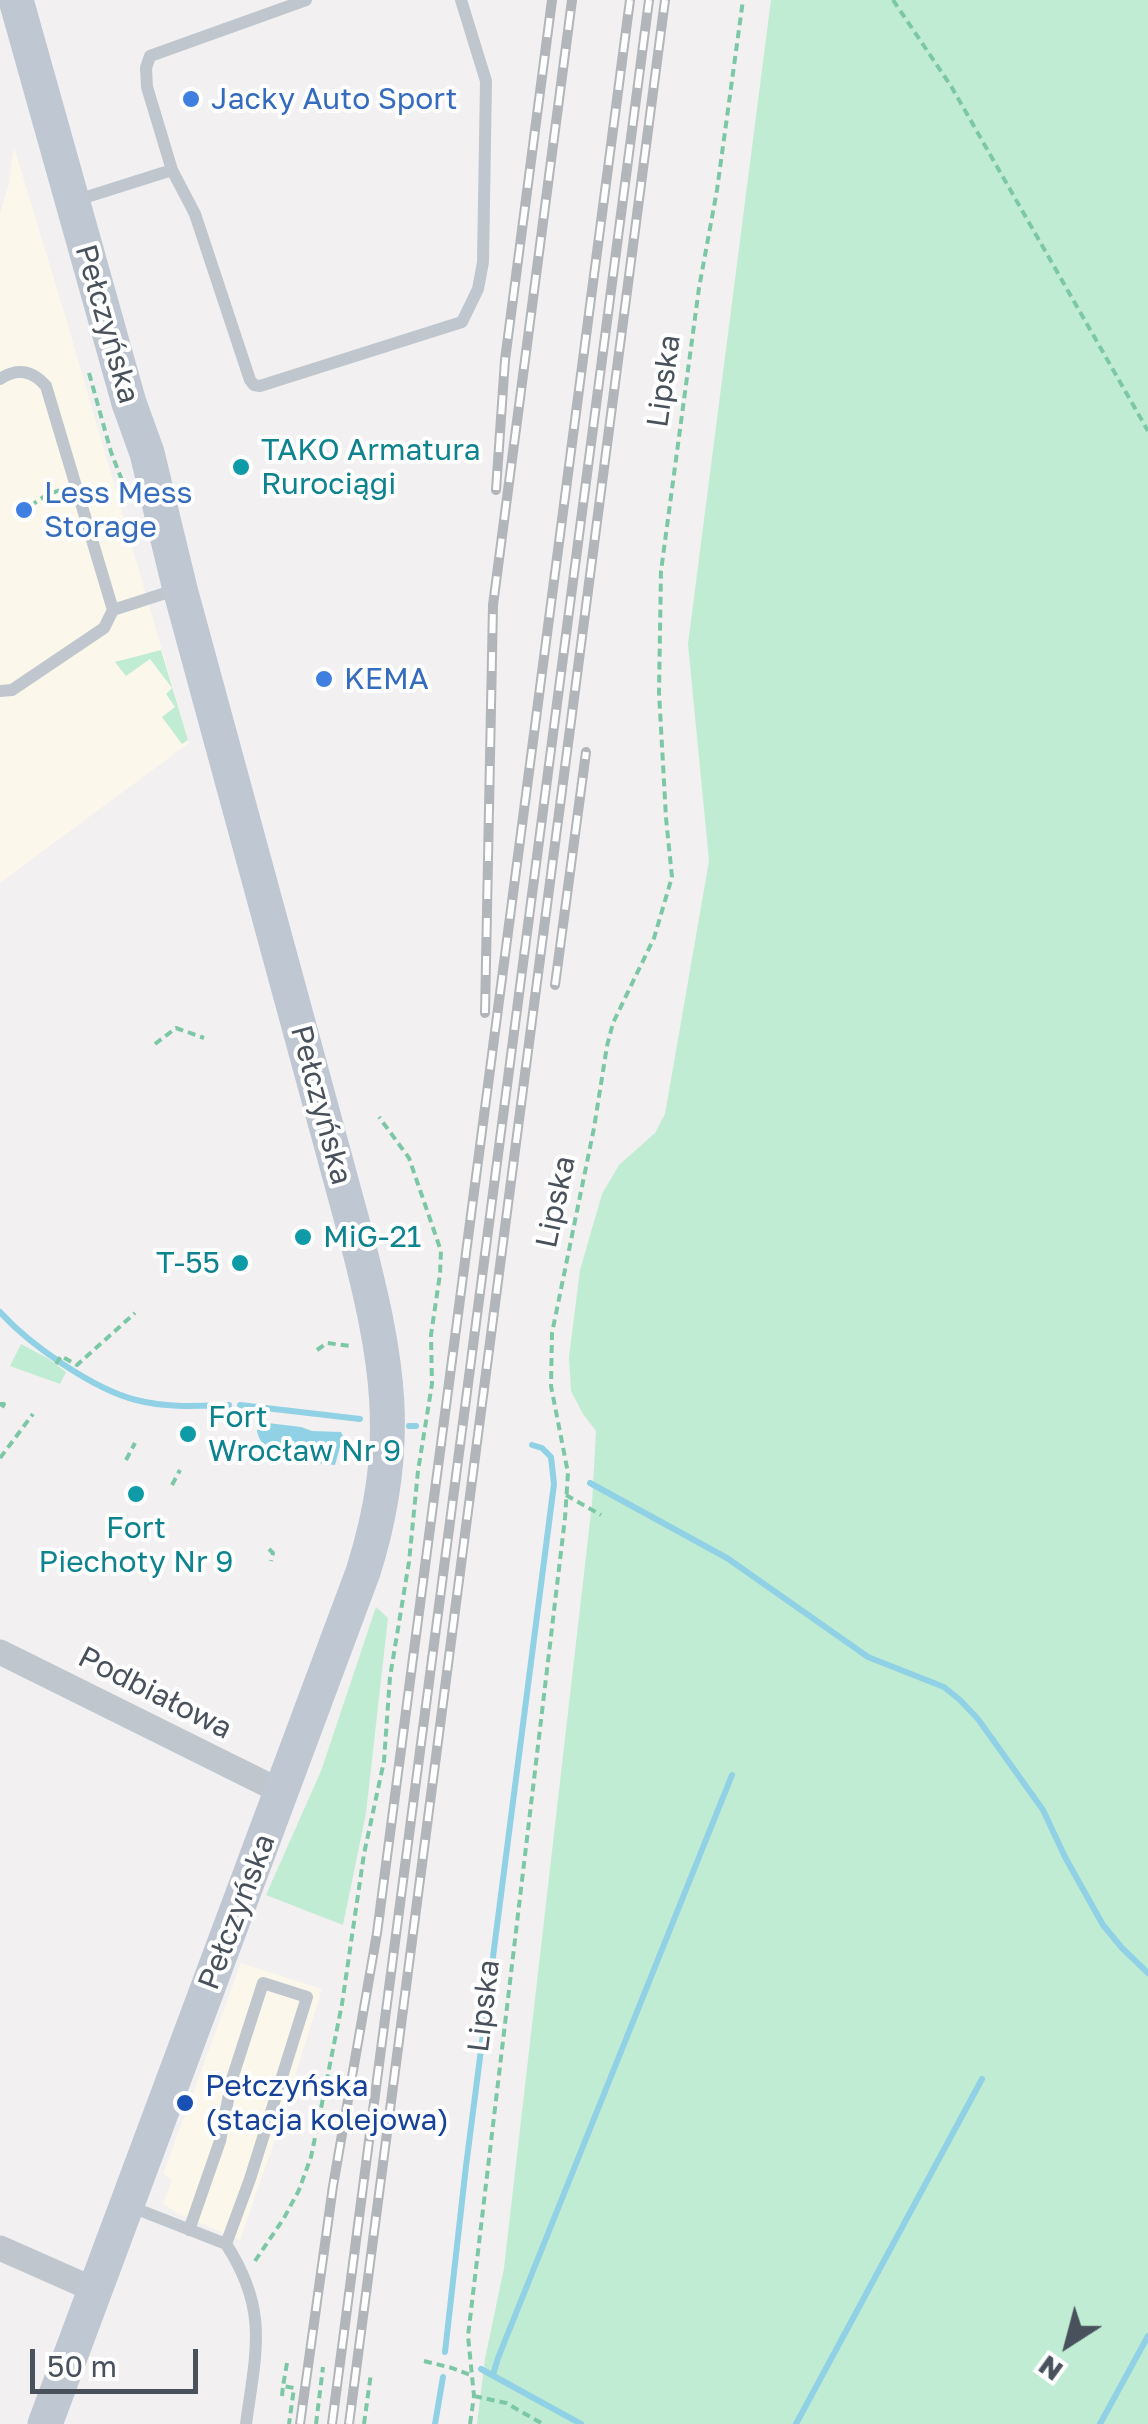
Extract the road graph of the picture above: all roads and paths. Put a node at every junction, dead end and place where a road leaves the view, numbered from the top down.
1 (16, 0) edge
2 (306, 0) edge
3 (461, 0) edge
4 (743, 0) edge
5 (893, 0) edge
6 (172, 170) junction
7 (72, 202) junction
8 (0, 379) edge
9 (1148, 431) edge
10 (76, 486) junction
11 (30, 506) dead end
12 (180, 588) junction
13 (113, 610) junction
14 (0, 691) edge
15 (204, 1038) dead end
16 (156, 1044) dead end
17 (379, 1117) dead end
18 (135, 1313) dead end
19 (360, 1346) dead end
20 (317, 1350) dead end
21 (56, 1364) dead end
22 (0, 1404) edge
23 (0, 1412) edge
24 (32, 1414) dead end
25 (135, 1444) dead end
26 (0, 1458) edge
27 (126, 1460) dead end
28 (180, 1470) dead end
29 (172, 1485) dead end
30 (566, 1495) junction
31 (601, 1516) dead end
32 (269, 1548) dead end
33 (271, 1561) dead end
34 (0, 1652) edge
35 (282, 1792) junction
36 (127, 2205) junction
37 (189, 2230) junction
38 (226, 2244) junction
39 (0, 2248) edge
40 (240, 2270) junction
41 (95, 2290) junction
42 (424, 2362) dead end
43 (286, 2363) dead end
44 (324, 2367) dead end
45 (371, 2373) dead end
46 (473, 2376) junction
47 (283, 2386) junction
48 (282, 2396) dead end
49 (474, 2396) junction
50 (45, 2424) edge
51 (246, 2424) edge
52 (289, 2424) edge
53 (316, 2424) edge
54 (364, 2424) edge
55 (470, 2424) edge
56 (543, 2424) edge

1 - 7 main road, Pełczyńska
2 - 6 lane
3 - 6 lane
4 - 30 path, Lipska
5 - 9 path
6 - 7 lane
7 - 12 main road, Pełczyńska
8 - 10 lane
10 - 11 path
10 - 13 lane
12 - 13 lane
12 - 35 main road, Pełczyńska
13 - 14 lane
15 - 16 path
17 - 40 path
18 - 21 path
19 - 20 path
22 - 23 path
24 - 26 path
25 - 27 path
28 - 29 path
30 - 31 path
30 - 46 path, Lipska
32 - 33 path
34 - 35 street, Podbiałowa
35 - 36 main road, Pełczyńska
36 - 37 lane
36 - 41 main road, Pełczyńska
37 - 38 lane
37 - 38 lane
38 - 40 lane
39 - 41 street
40 - 51 lane
41 - 50 main road, Pełczyńska
42 - 46 path
43 - 47 path
44 - 53 path
45 - 54 path
46 - 49 path, Lipska
47 - 48 path
47 - 52 path
49 - 55 path, Lipska
49 - 56 path

